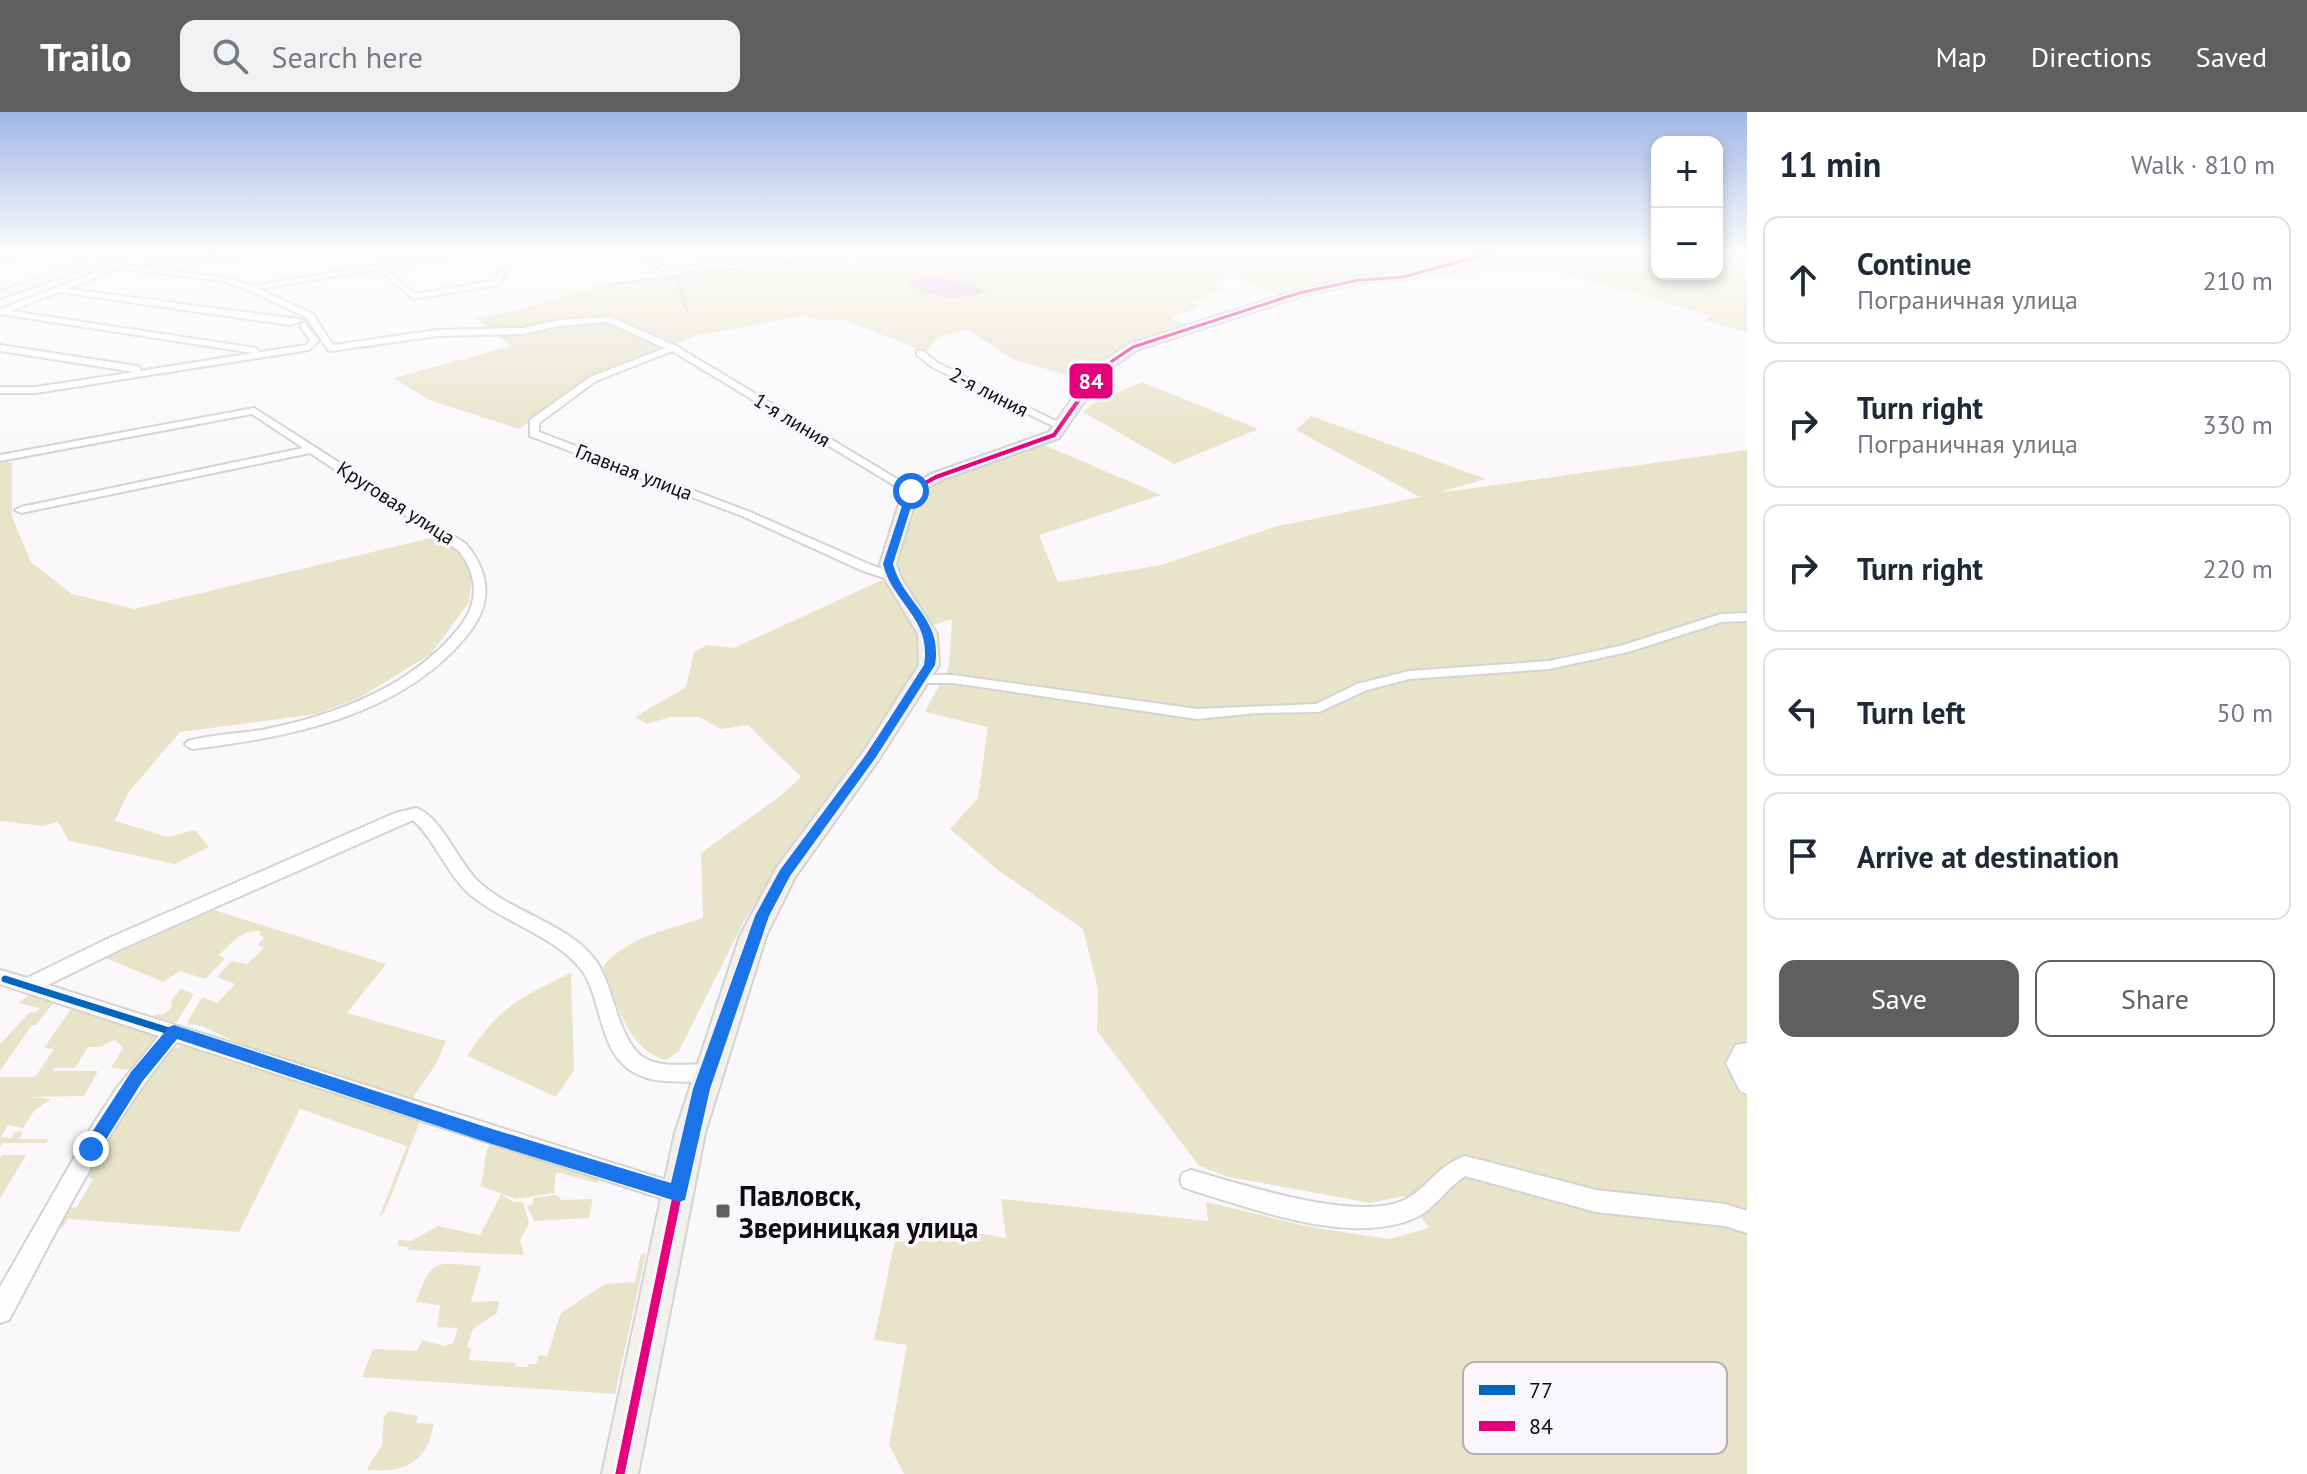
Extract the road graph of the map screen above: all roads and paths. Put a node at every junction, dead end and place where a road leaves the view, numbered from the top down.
1 (18, 316) edge
2 (244, 316) edge
3 (292, 316) edge
4 (309, 316) edge
5 (1232, 316) edge
6 (301, 320) junction
7 (0, 348) edge
8 (673, 348) junction
9 (276, 353) junction
10 (920, 353) dead end
11 (154, 372) junction
12 (5, 391) edge
13 (1061, 426) junction
14 (312, 449) junction
15 (0, 458) edge
16 (911, 491) junction
17 (21, 510) dead end
18 (891, 576) junction
19 (1747, 617) edge
20 (921, 679) junction
21 (193, 744) dead end
22 (0, 977) edge
23 (28, 986) junction
24 (174, 1032) junction
25 (1747, 1051) edge
26 (707, 1073) junction
27 (1747, 1085) edge
28 (1191, 1180) dead end
29 (679, 1194) junction
30 (1747, 1222) edge
31 (0, 1311) edge
32 (620, 1474) edge

1 - 9 street
2 - 6 street
3 - 6 street
4 - 8 street, 1-я линия
5 - 13 street
6 - 9 street
7 - 11 street
8 - 16 street, 1-я линия
8 - 18 street, Главная улица
9 - 11 street
10 - 13 street, 2-я линия
11 - 12 street
13 - 16 street
14 - 15 street, Круговая улица
14 - 17 street
14 - 21 street, Круговая улица
16 - 18 street
18 - 20 street
19 - 20 street
20 - 26 street
22 - 23 street
23 - 24 street
23 - 26 street
24 - 29 street
24 - 31 street
25 - 27 street
26 - 29 street
28 - 30 street
29 - 32 street

